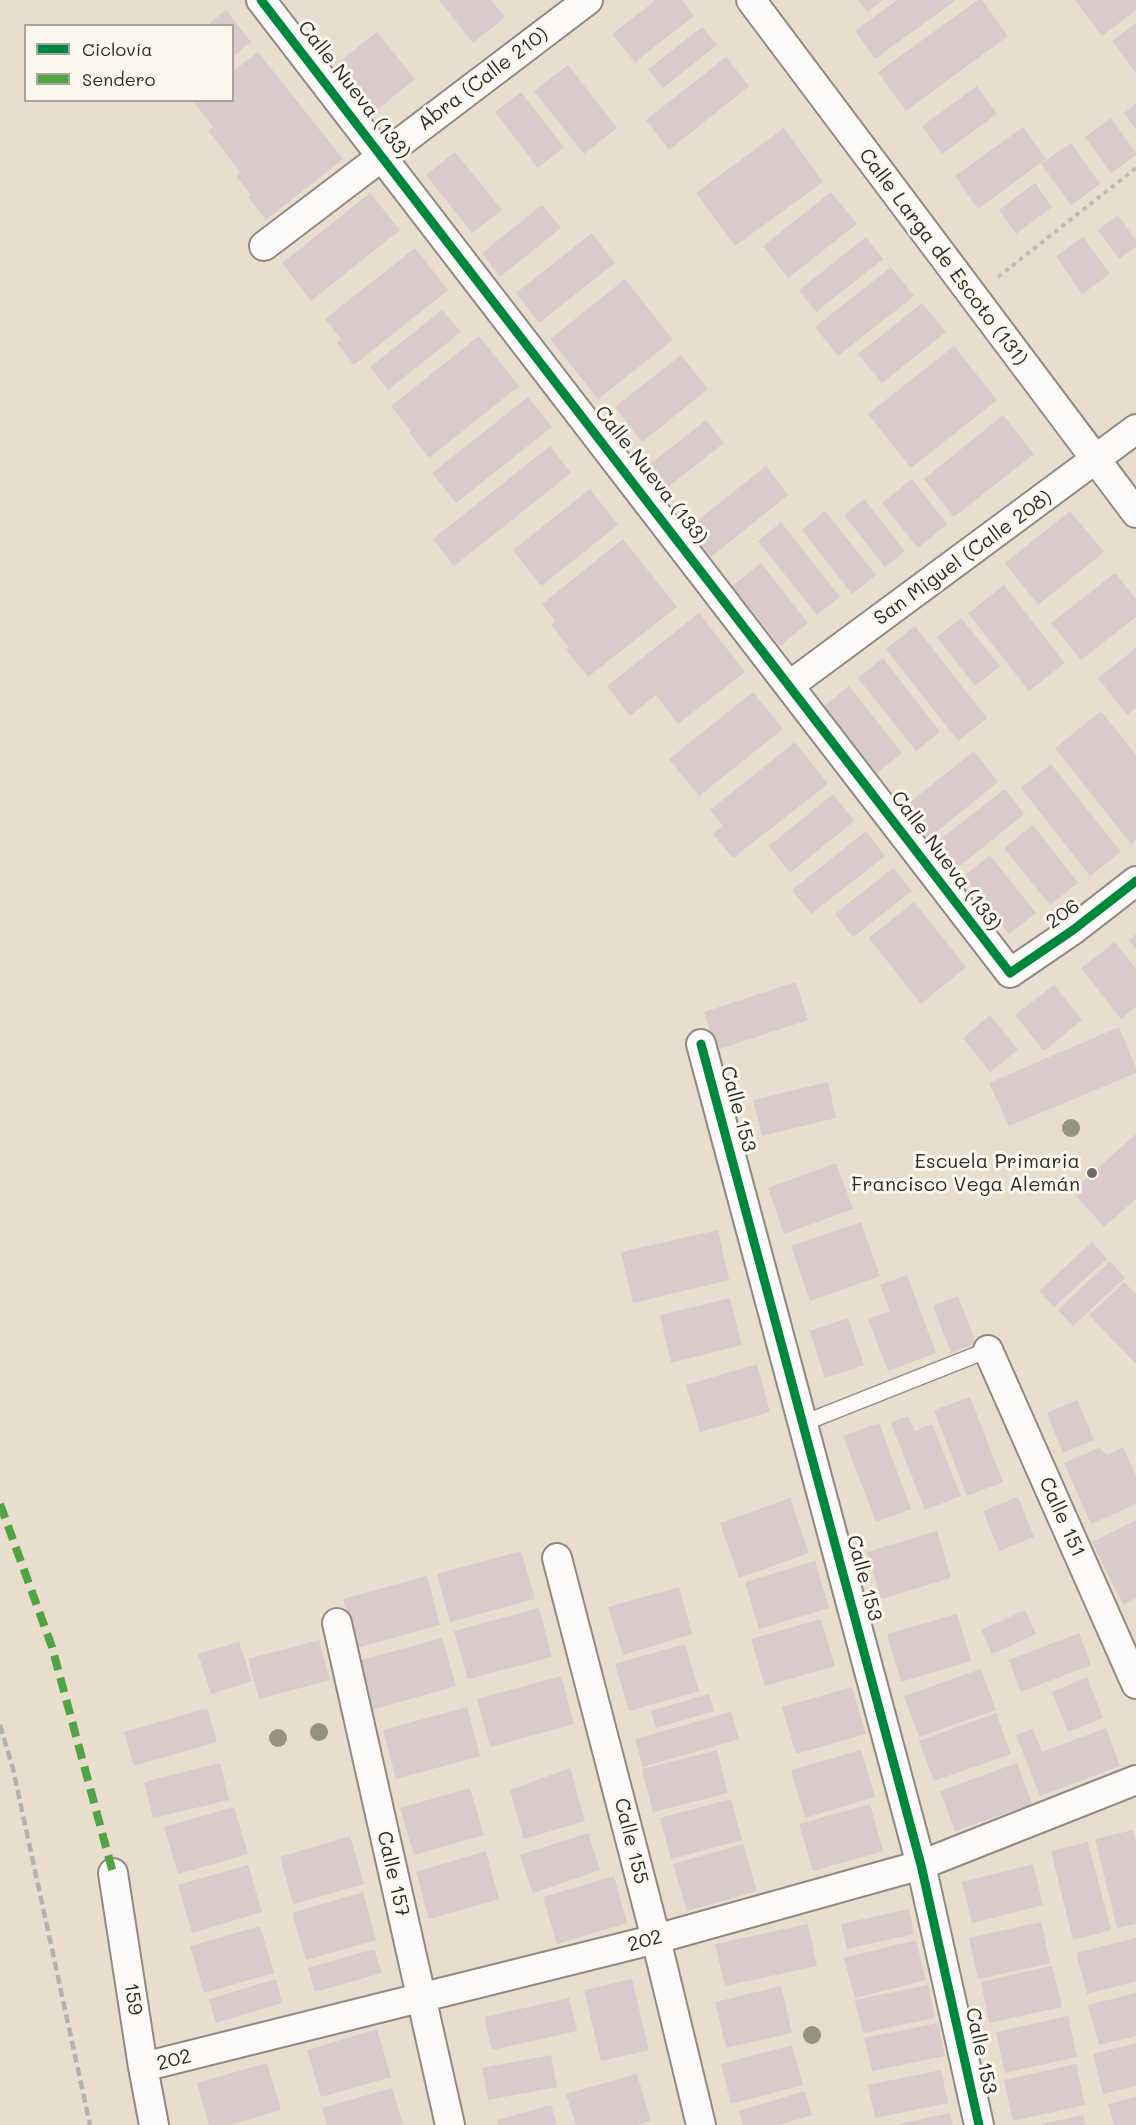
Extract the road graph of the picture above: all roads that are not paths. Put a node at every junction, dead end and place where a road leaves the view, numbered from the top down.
1 (261, 0) edge
2 (588, 0) edge
3 (751, 0) edge
4 (382, 156) junction
5 (264, 246) dead end
6 (1136, 429) edge
7 (1095, 461) junction
8 (1136, 513) edge
9 (790, 685) junction
10 (1136, 881) edge
11 (1010, 973) joint
12 (701, 1044) dead end
13 (988, 1350) joint
14 (804, 1422) junction
15 (557, 1558) dead end
16 (337, 1623) dead end
17 (1136, 1684) edge
18 (1136, 1780) edge
19 (921, 1865) junction
20 (113, 1873) dead end
21 (656, 1939) junction
22 (422, 1998) junction
23 (143, 2067) junction
24 (154, 2125) edge
25 (450, 2125) edge
26 (701, 2125) edge
27 (979, 2125) edge

1 - 4 street, Calle Nueva (133)
2 - 4 street, Abra (Calle 210)
3 - 7 street, Calle Larga de Escoto (131)
4 - 5 street, Abra (Calle 210)
4 - 9 street, Calle Nueva (133)
6 - 7 street, San Miguel (Calle 208)
7 - 8 street, Calle Larga de Escoto (131)
7 - 9 street, San Miguel (Calle 208)
9 - 11 street, Calle Nueva (133)
10 - 11 street, 206
12 - 14 street, Calle 153
13 - 14 lane
13 - 17 street, Calle 151
14 - 19 street, Calle 153
15 - 21 street, Calle 155
16 - 22 street, Calle 157
18 - 19 street, 202
19 - 21 street, 202
19 - 27 street, Calle 153
20 - 23 street, 159
21 - 22 street, 202
21 - 26 street, Calle 155
22 - 23 street, 202
22 - 25 street, Calle 157
23 - 24 street, 159

